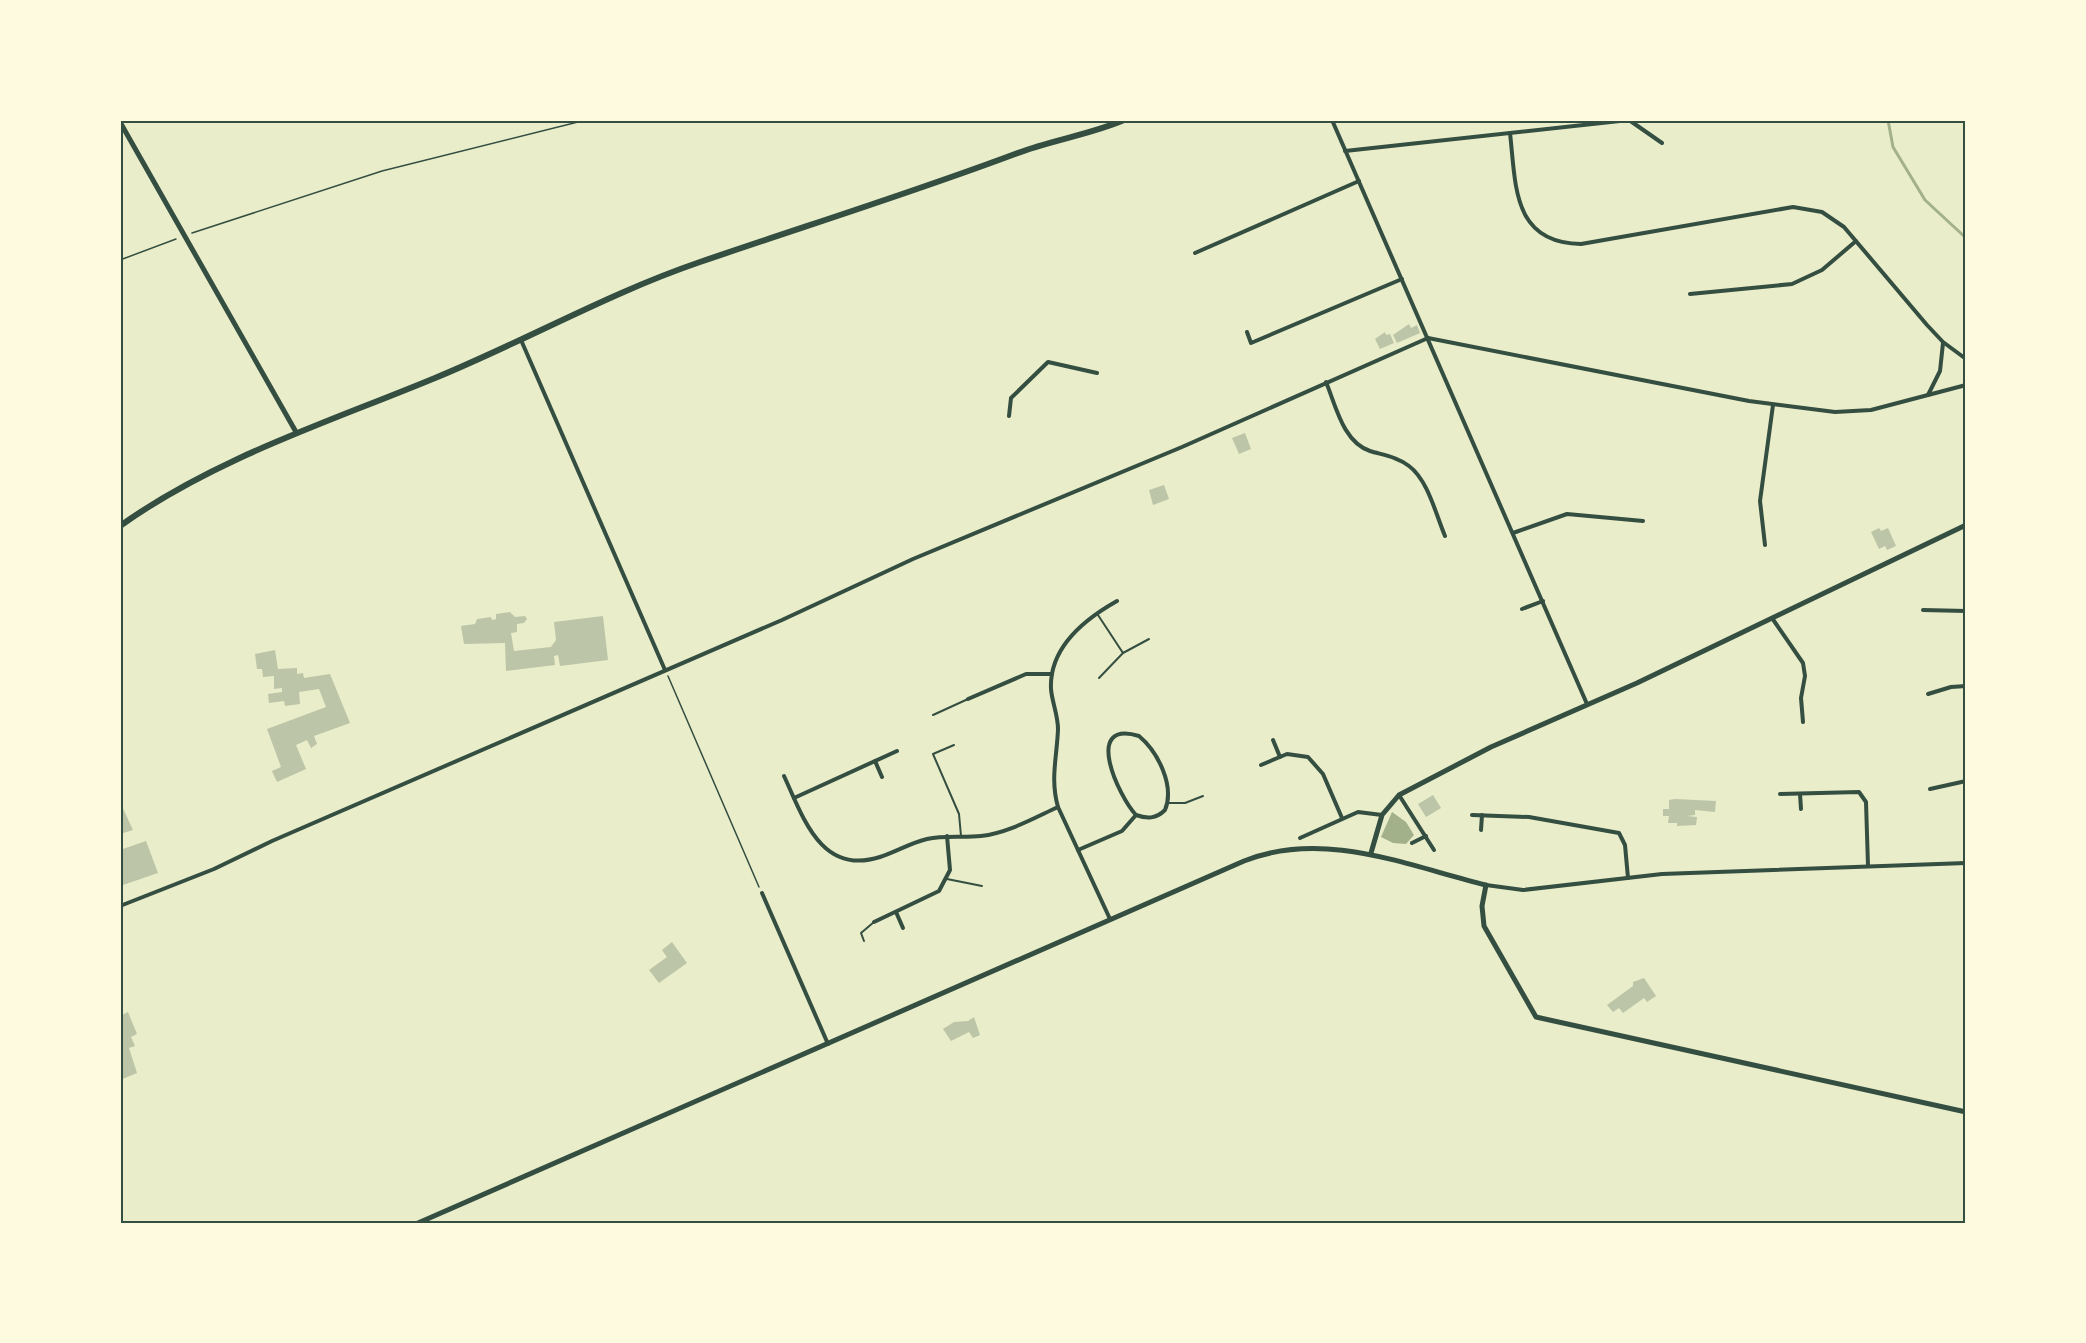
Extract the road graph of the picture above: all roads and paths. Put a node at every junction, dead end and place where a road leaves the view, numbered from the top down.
1 (586, 120) edge
2 (1124, 120) edge
3 (1332, 120) edge
4 (120, 122) edge
5 (1510, 133) junction
6 (1662, 143) dead end
7 (1345, 151) junction
8 (1359, 181) junction
9 (184, 235) junction
10 (1856, 242) junction
11 (1195, 253) dead end
12 (120, 260) edge
13 (1402, 279) junction
14 (1690, 294) dead end
15 (1246, 332) dead end
16 (1428, 338) junction
17 (521, 340) junction
18 (1943, 342) junction
19 (1966, 359) edge
20 (1096, 373) dead end
21 (1326, 382) junction
22 (1966, 385) edge
23 (1928, 394) junction
24 (1773, 405) junction
25 (1009, 416) dead end
26 (296, 432) junction
27 (1643, 521) dead end
28 (1966, 525) edge
29 (120, 526) edge
30 (1513, 533) junction
31 (1445, 536) dead end
32 (1765, 545) dead end
33 (1543, 601) junction
34 (1117, 602) dead end
35 (1522, 609) dead end
36 (1923, 610) dead end
37 (1966, 611) edge
38 (1096, 613) junction
39 (1772, 618) junction
40 (1149, 639) dead end
41 (1123, 653) junction
42 (665, 670) junction
43 (1052, 674) junction
44 (1099, 678) dead end
45 (1966, 686) edge
46 (1928, 694) dead end
47 (968, 699) joint
48 (1587, 704) junction
49 (933, 715) dead end
50 (1803, 722) dead end
51 (1273, 740) dead end
52 (954, 744) dead end
53 (897, 751) dead end
54 (1280, 757) junction
55 (875, 761) junction
56 (1261, 765) dead end
57 (784, 776) dead end
58 (882, 777) dead end
59 (1966, 780) edge
60 (1930, 789) dead end
61 (1780, 794) dead end
62 (1800, 794) junction
63 (1400, 795) junction
64 (1203, 796) dead end
65 (794, 798) junction
66 (1168, 803) junction
67 (1058, 807) junction
68 (1801, 809) dead end
69 (1136, 815) junction
70 (1382, 815) junction
71 (1472, 815) dead end
72 (1482, 815) junction
73 (1342, 818) junction
74 (1481, 830) dead end
75 (947, 836) junction
76 (961, 836) junction
77 (1426, 836) junction
78 (1300, 838) dead end
79 (1412, 843) dead end
80 (1078, 850) junction
81 (1434, 850) dead end
82 (1371, 854) junction
83 (1966, 862) edge
84 (1868, 866) junction
85 (1628, 878) junction
86 (947, 879) junction
87 (1486, 885) junction
88 (982, 886) dead end
89 (762, 893) joint
90 (120, 906) edge
91 (896, 912) junction
92 (1110, 920) junction
93 (874, 922) joint
94 (903, 928) dead end
95 (864, 941) dead end
96 (829, 1045) junction
97 (1966, 1112) edge
98 (418, 1223) edge

1 - 9 path
2 - 17 main road
3 - 7 street
4 - 9 street
5 - 6 street
5 - 7 street
5 - 10 street
7 - 8 street
8 - 11 street
8 - 13 street
9 - 12 path
9 - 26 street
10 - 14 street
10 - 18 street
13 - 15 street
13 - 16 street
16 - 21 street
16 - 24 street
16 - 30 street
17 - 26 main road
17 - 42 street
18 - 19 street
18 - 23 street
20 - 25 street
21 - 31 street
21 - 42 street
22 - 23 street
23 - 24 street
24 - 32 street
26 - 29 main road
27 - 30 street
28 - 39 street
30 - 33 street
33 - 35 street
33 - 48 street
34 - 38 street
36 - 37 street
38 - 41 lane
38 - 43 street
39 - 48 street
39 - 50 street
40 - 41 lane
41 - 44 lane
42 - 89 path
42 - 90 street
43 - 47 street
43 - 67 street
45 - 46 street
47 - 49 lane
48 - 63 street
51 - 54 street
52 - 76 lane
53 - 55 street
54 - 56 street
54 - 73 street
55 - 58 street
55 - 65 street
57 - 65 street
59 - 60 street
61 - 62 street
62 - 68 street
62 - 84 street
63 - 70 street
63 - 77 street
64 - 66 lane
65 - 75 street
66 - 69 street
66 - 69 street
67 - 76 street
67 - 80 street
69 - 80 street
70 - 73 street
70 - 82 street
71 - 72 street
72 - 74 street
72 - 85 street
73 - 78 street
75 - 76 street
75 - 86 street
77 - 79 street
77 - 81 street
80 - 92 street
82 - 87 street
82 - 92 street
83 - 84 street
84 - 85 street
85 - 87 street
86 - 88 lane
86 - 91 street
87 - 97 street
89 - 96 street
91 - 93 street
91 - 94 street
92 - 96 street
93 - 95 lane
96 - 98 street

